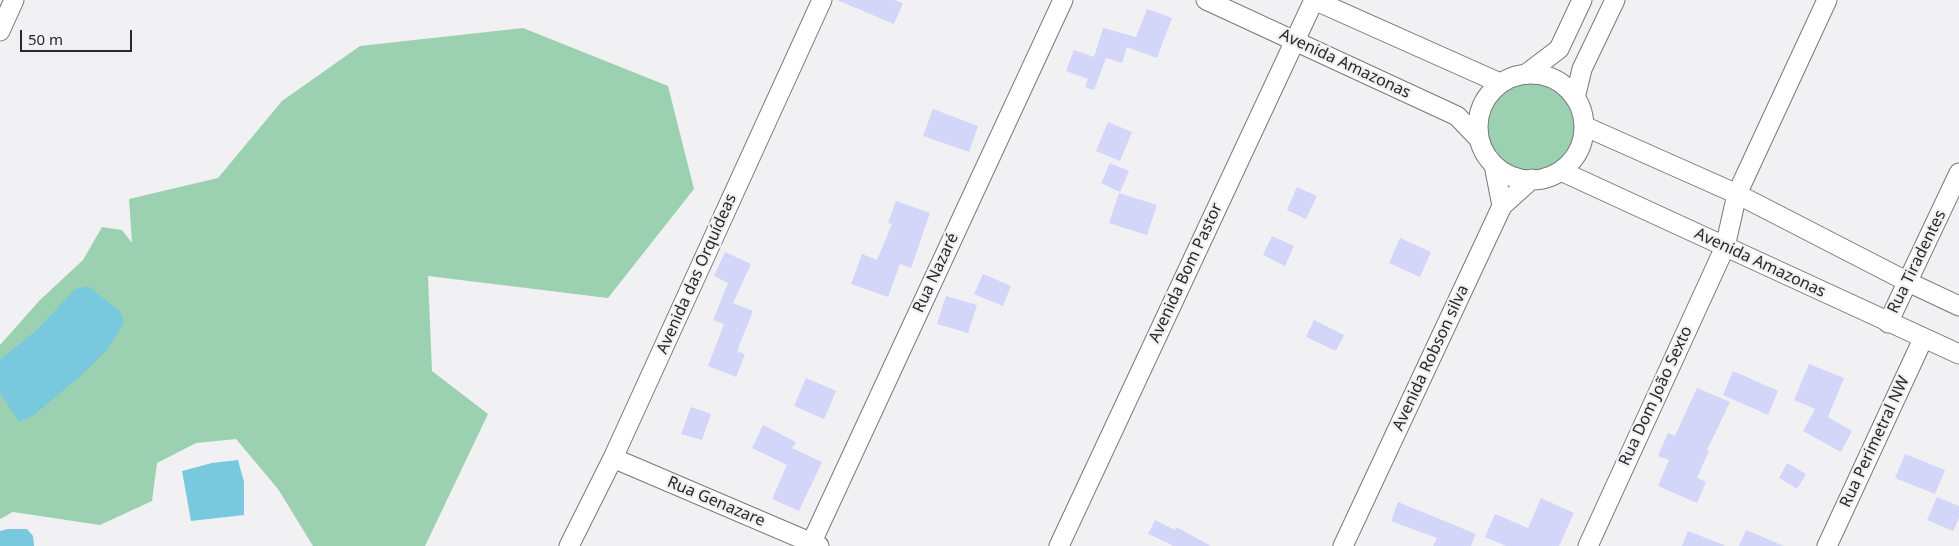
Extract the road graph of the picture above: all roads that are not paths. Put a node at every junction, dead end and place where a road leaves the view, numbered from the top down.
1 (14, 0) edge
2 (822, 0) edge
3 (1063, 0) edge
4 (1206, 0) edge
5 (1314, 0) edge
6 (1582, 0) edge
7 (1615, 0) edge
8 (1827, 0) edge
9 (1, 28) edge
10 (1294, 40) junction
11 (1526, 74) junction
12 (1500, 83) junction
13 (1576, 98) junction
14 (1584, 126) junction
15 (1478, 138) junction
16 (1494, 166) junction
17 (1560, 171) junction
18 (1959, 174) edge
19 (1532, 179) junction
20 (1737, 194) junction
21 (1502, 206) junction
22 (1725, 247) junction
23 (1908, 282) junction
24 (1959, 306) edge
25 (1888, 323) junction
26 (1923, 339) junction
27 (1959, 354) edge
28 (613, 458) junction
29 (1065, 544) edge
30 (813, 545) edge
31 (569, 546) edge
32 (1343, 546) edge
33 (1588, 546) edge
34 (1826, 546) edge

1 - 9 street
2 - 28 street, Avenida das Orquídeas
3 - 30 street, Rua Nazaré
4 - 10 street, Avenida Amazonas
5 - 10 street, Avenida Bom Pastor
5 - 12 street
6 - 11 street
7 - 13 street
8 - 20 street, Rua Dom João Sexto
10 - 15 street, Avenida Amazonas
10 - 29 street, Avenida Bom Pastor
11 - 12 street
11 - 13 street
12 - 15 street
13 - 14 street
14 - 17 street
14 - 20 street
15 - 16 street
16 - 19 street
16 - 21 street
17 - 19 street
17 - 22 street, Avenida Amazonas
18 - 23 street, Rua Tiradentes
19 - 21 street, Avenida Robson silva
20 - 22 street, Rua Dom João Sexto
20 - 23 street
21 - 32 street, Avenida Robson silva
22 - 25 street, Avenida Amazonas
22 - 33 street, Rua Dom João Sexto
23 - 24 street
23 - 25 street, Rua Tiradentes
25 - 26 street, Avenida Amazonas
26 - 27 street, Avenida Amazonas
26 - 34 street, Rua Perimetral NW
28 - 30 street, Rua Genazare
28 - 31 street, Avenida das Orquídeas

